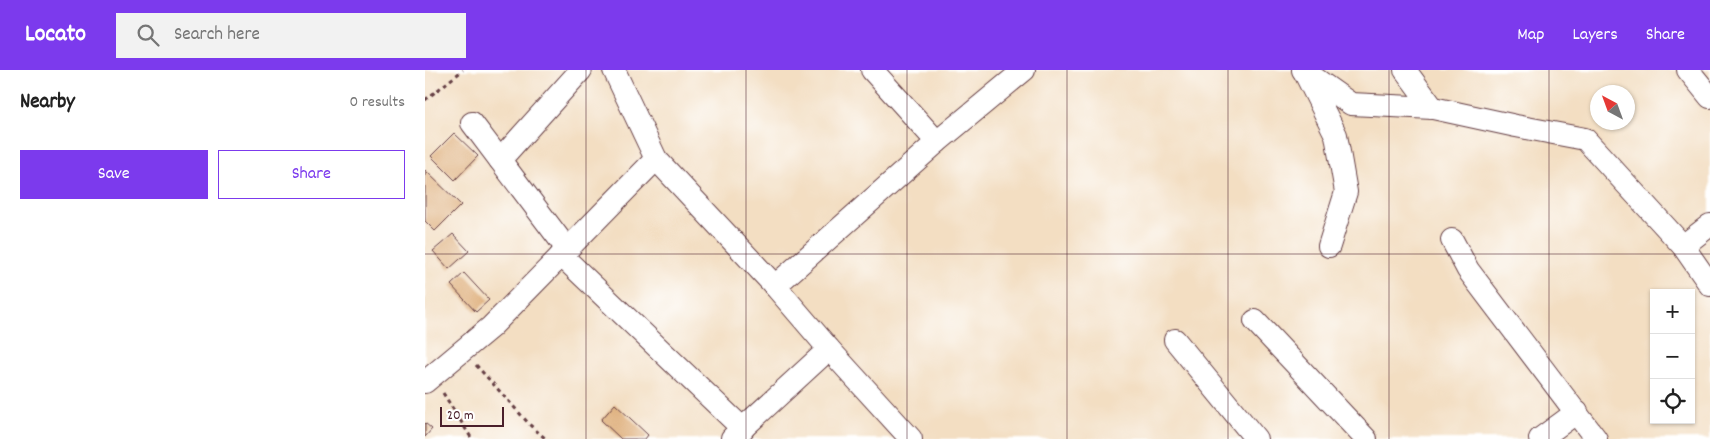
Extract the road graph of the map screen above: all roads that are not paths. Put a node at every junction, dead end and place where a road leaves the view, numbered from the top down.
1 (581, 70) edge
2 (614, 70) edge
3 (872, 70) edge
4 (1024, 70) edge
5 (1303, 70) edge
6 (1688, 70) edge
7 (1416, 74) edge
8 (1710, 97) edge
9 (1433, 108) junction
10 (472, 123) dead end
11 (937, 142) junction
12 (656, 159) junction
13 (500, 160) junction
14 (1710, 225) edge
15 (1452, 240) dead end
16 (1329, 246) dead end
17 (1683, 246) junction
18 (564, 252) junction
19 (1710, 285) edge
20 (775, 286) junction
21 (1255, 321) dead end
22 (1175, 340) dead end
23 (829, 349) junction
24 (429, 379) edge
25 (1577, 412) junction
26 (737, 434) edge
27 (911, 439) edge
28 (1255, 439) edge
29 (1366, 439) edge
30 (1540, 439) edge
31 (1596, 439) edge

1 - 13 street
2 - 12 street
3 - 11 street
4 - 11 street
5 - 9 street
5 - 16 street
6 - 8 street
7 - 9 street
9 - 17 street
10 - 13 street
11 - 20 street
12 - 18 street
12 - 20 street
13 - 18 street
14 - 17 street
15 - 25 street
17 - 19 street
18 - 24 street
18 - 26 street
20 - 23 street
21 - 29 street
22 - 28 street
23 - 26 street
23 - 27 street
25 - 30 street
25 - 31 street

